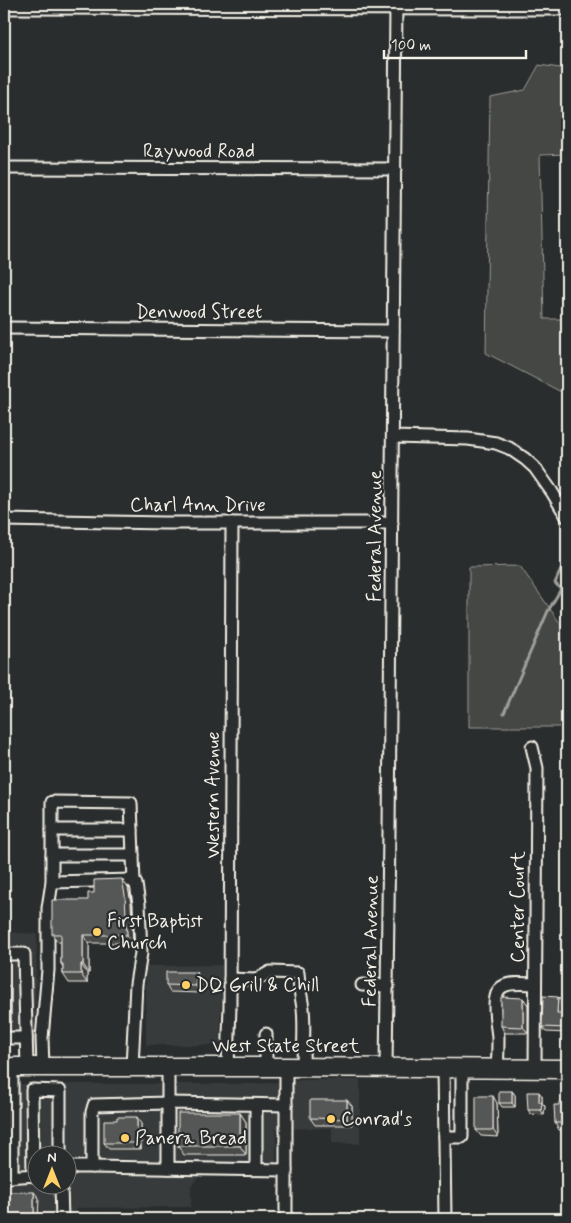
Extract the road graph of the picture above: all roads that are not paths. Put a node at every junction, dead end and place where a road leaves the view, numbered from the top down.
1 (396, 6) edge
2 (4, 8) edge
3 (567, 8) edge
4 (4, 168) edge
5 (395, 169) junction
6 (4, 328) edge
7 (393, 331) junction
8 (393, 437) junction
9 (567, 517) edge
10 (4, 520) edge
11 (232, 523) junction
12 (392, 524) junction
13 (532, 747) dead end
14 (52, 830) junction
15 (132, 830) junction
16 (52, 855) junction
17 (133, 855) junction
18 (52, 882) junction
19 (133, 882) junction
20 (4, 954) edge
21 (230, 979) junction
22 (535, 984) junction
23 (362, 985) dead end
24 (388, 986) junction
25 (266, 1034) dead end
26 (4, 1038) edge
27 (26, 1038) junction
28 (21, 1067) edge
29 (132, 1067) junction
30 (168, 1067) junction
31 (228, 1067) junction
32 (266, 1067) junction
33 (294, 1067) junction
34 (386, 1068) junction
35 (443, 1068) junction
36 (462, 1068) junction
37 (497, 1068) junction
38 (535, 1069) junction
39 (567, 1069) edge
40 (444, 1094) junction
41 (462, 1094) junction
42 (168, 1103) junction
43 (256, 1105) junction
44 (286, 1105) junction
45 (444, 1137) junction
46 (34, 1146) edge
47 (60, 1146) edge
48 (92, 1167) junction
49 (78, 1168) edge
50 (168, 1168) junction
51 (256, 1169) junction
52 (286, 1170) junction
53 (28, 1176) edge
54 (8, 1177) edge
55 (61, 1196) edge
56 (62, 1219) edge
57 (286, 1219) edge
58 (445, 1219) edge

1 - 2 street
1 - 3 street
1 - 5 street, Federal Avenue
4 - 5 street, Raywood Road
5 - 7 street, Federal Avenue
6 - 7 street, Denwood Street
7 - 8 street, Federal Avenue
8 - 9 street
8 - 12 street, Federal Avenue
10 - 11 street, Charl Ann Drive
11 - 12 street, Charl Ann Drive
11 - 21 street, Western Avenue
12 - 24 street, Federal Avenue
13 - 22 street, Center Court
14 - 15 street
14 - 15 street
14 - 16 street
15 - 17 street
16 - 17 street
16 - 18 street
17 - 19 street
18 - 19 street
18 - 28 street
19 - 29 street
20 - 27 street
21 - 31 street, Western Avenue
21 - 33 street
22 - 37 street
22 - 38 street, Center Court
23 - 24 street
24 - 34 street, Federal Avenue
25 - 32 street
26 - 27 street
27 - 28 street
28 - 29 highway, West State Street
28 - 54 street
29 - 30 highway, West State Street
30 - 31 highway, West State Street
30 - 42 street
31 - 32 highway, West State Street
32 - 33 highway, West State Street
33 - 34 highway, West State Street
33 - 44 street
34 - 35 highway, West State Street
35 - 36 highway, West State Street
35 - 40 street
36 - 37 highway, West State Street
36 - 41 street
37 - 38 highway, West State Street
38 - 39 highway, West State Street
40 - 41 street
40 - 45 street
41 - 45 street
42 - 43 street
42 - 48 street
42 - 50 street
43 - 44 street
43 - 51 street
44 - 52 street
45 - 58 street
46 - 47 street
48 - 49 street
48 - 50 street
50 - 51 street
51 - 52 street
52 - 57 street
53 - 54 street
55 - 56 street

